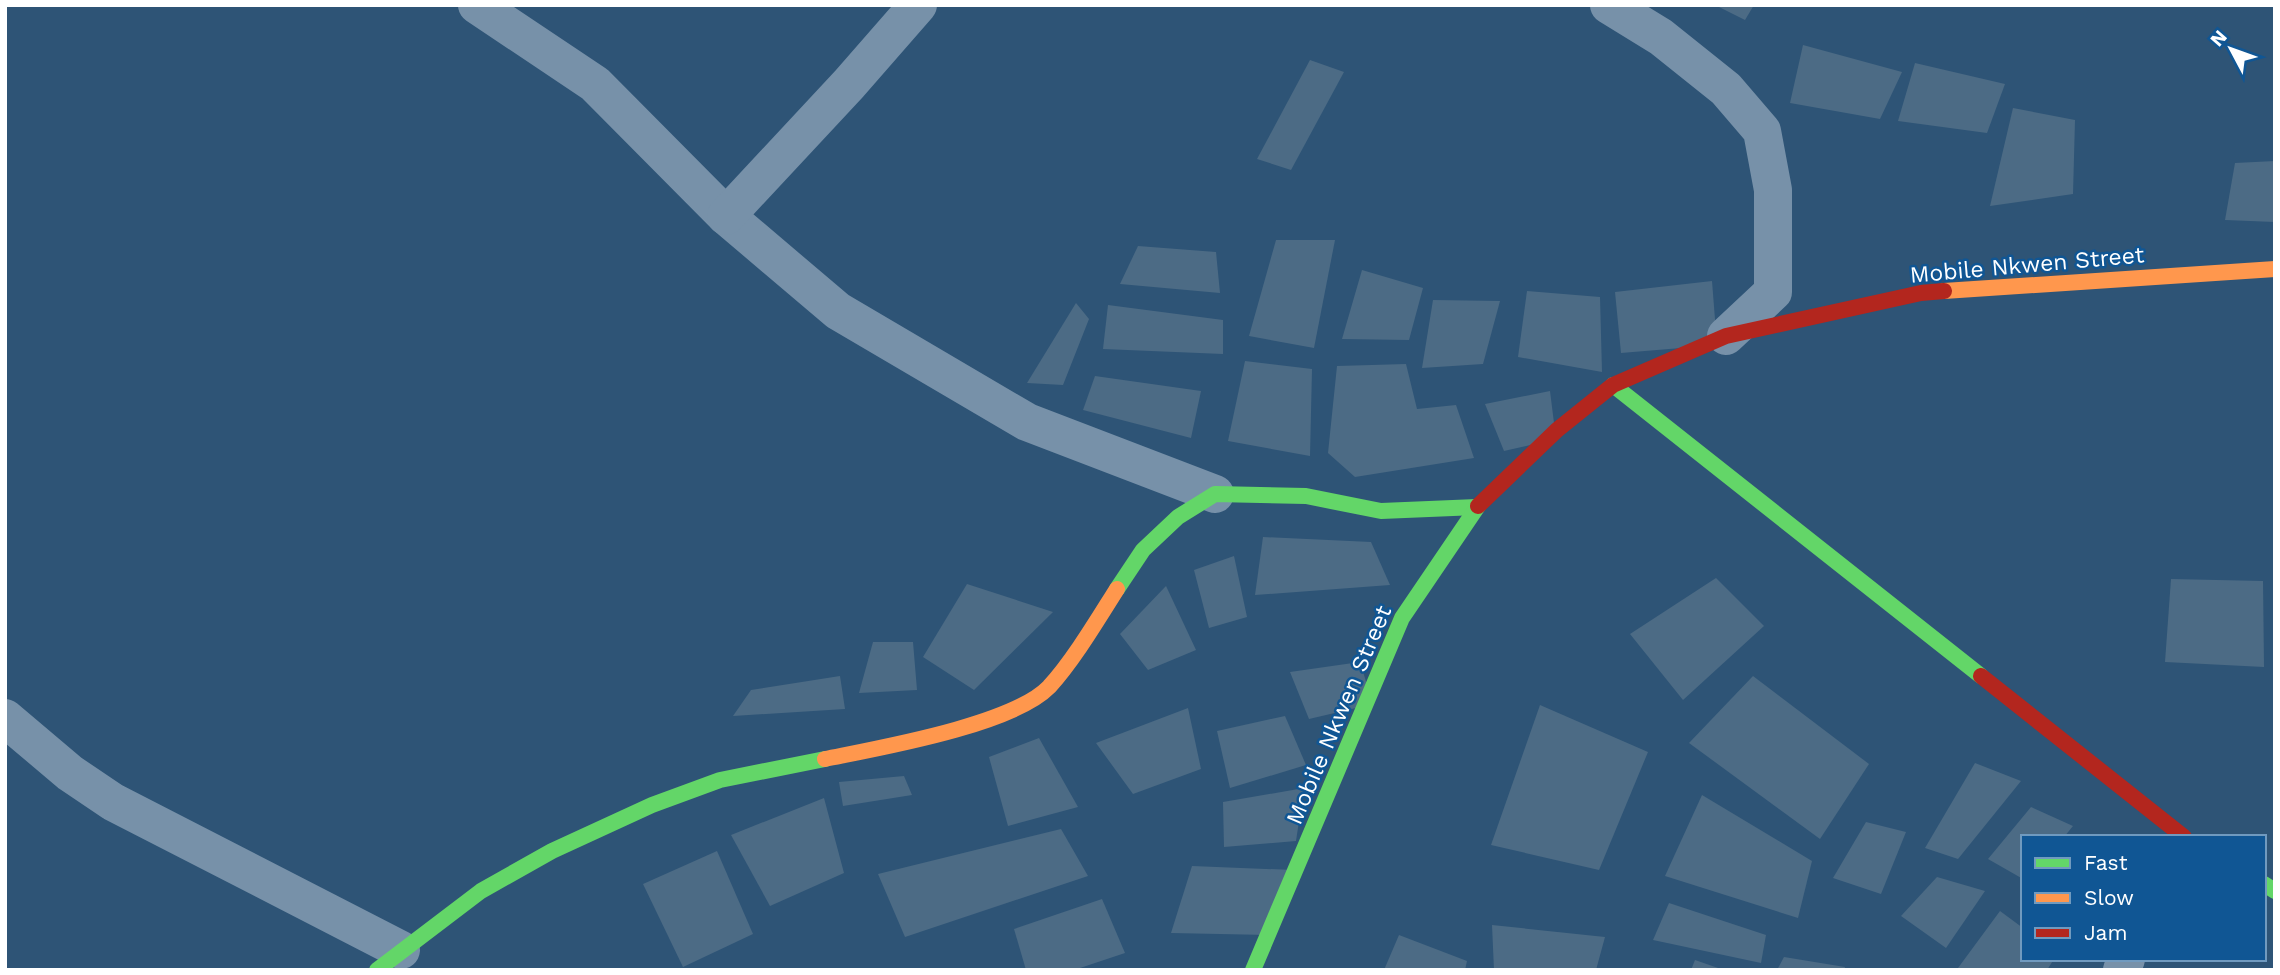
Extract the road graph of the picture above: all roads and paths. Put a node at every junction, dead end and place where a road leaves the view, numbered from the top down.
1 (477, 5) edge
2 (918, 5) edge
3 (1609, 5) edge
4 (726, 216) junction
5 (2275, 269) edge
6 (1726, 336) junction
7 (1613, 385) junction
8 (1215, 494) junction
9 (1477, 507) junction
10 (5, 718) edge
11 (2181, 835) edge
12 (389, 960) edge
13 (1253, 970) edge

1 - 4 street
2 - 4 street
3 - 6 street
4 - 8 street
5 - 6 main road, Mobile Nkwen Street
6 - 7 main road, Mobile Nkwen Street
7 - 9 main road, Mobile Nkwen Street
7 - 11 main road
8 - 9 main road
8 - 12 main road
9 - 13 main road, Mobile Nkwen Street
10 - 12 street

